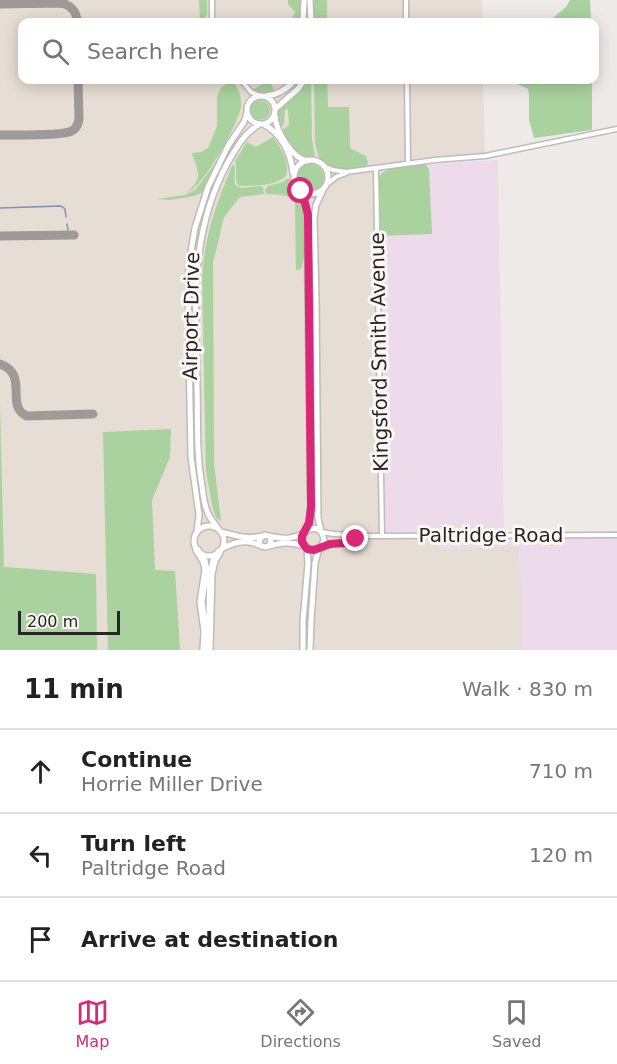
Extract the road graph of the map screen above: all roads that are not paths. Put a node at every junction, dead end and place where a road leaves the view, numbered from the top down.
1 (212, 0) edge
2 (304, 0) edge
3 (310, 0) edge
4 (405, 0) edge
5 (212, 18) edge
6 (303, 18) edge
7 (310, 18) edge
8 (406, 18) edge
9 (244, 84) edge
10 (292, 84) edge
11 (301, 84) edge
12 (407, 84) edge
13 (262, 96) junction
14 (275, 112) junction
15 (247, 113) junction
16 (261, 124) junction
17 (617, 129) edge
18 (308, 161) junction
19 (408, 163) junction
20 (323, 166) junction
21 (376, 168) junction
22 (352, 171) junction
23 (294, 177) junction
24 (325, 187) junction
25 (298, 189) junction
26 (219, 530) junction
27 (321, 531) junction
28 (197, 532) junction
29 (305, 532) junction
30 (617, 535) edge
31 (262, 536) junction
32 (365, 536) junction
33 (382, 536) junction
34 (270, 537) junction
35 (261, 546) junction
36 (269, 546) junction
37 (306, 547) junction
38 (321, 547) junction
39 (197, 550) junction
40 (220, 550) junction
41 (204, 650) edge
42 (209, 650) edge
43 (303, 650) edge
44 (310, 650) edge

1 - 5 street
2 - 6 main road
3 - 7 main road
4 - 8 street
9 - 13 street
10 - 13 main road
11 - 14 main road
12 - 19 street
13 - 14 main road
13 - 15 main road
14 - 16 main road
14 - 18 main road
15 - 16 main road
15 - 28 main road, Airport Drive
16 - 23 main road
16 - 26 main road, Airport Drive
17 - 19 street
18 - 20 main road
18 - 23 main road
19 - 21 street
20 - 22 street
20 - 24 main road
21 - 22 street
21 - 33 street, Kingsford Smith Avenue
22 - 24 street
23 - 25 main road
24 - 25 main road
24 - 27 main road
25 - 29 main road
26 - 28 main road
26 - 31 main road
26 - 40 main road
27 - 29 main road
27 - 32 street, Paltridge Road
27 - 38 main road
28 - 39 main road
29 - 34 main road
29 - 37 main road
30 - 33 street, Paltridge Road
31 - 34 main road
31 - 35 main road
32 - 33 street, Paltridge Road
32 - 38 street, Paltridge Road
34 - 36 main road
35 - 36 main road
35 - 40 main road
36 - 37 main road
37 - 38 main road
37 - 43 main road
38 - 44 main road
39 - 40 main road
39 - 41 highway
40 - 42 highway

